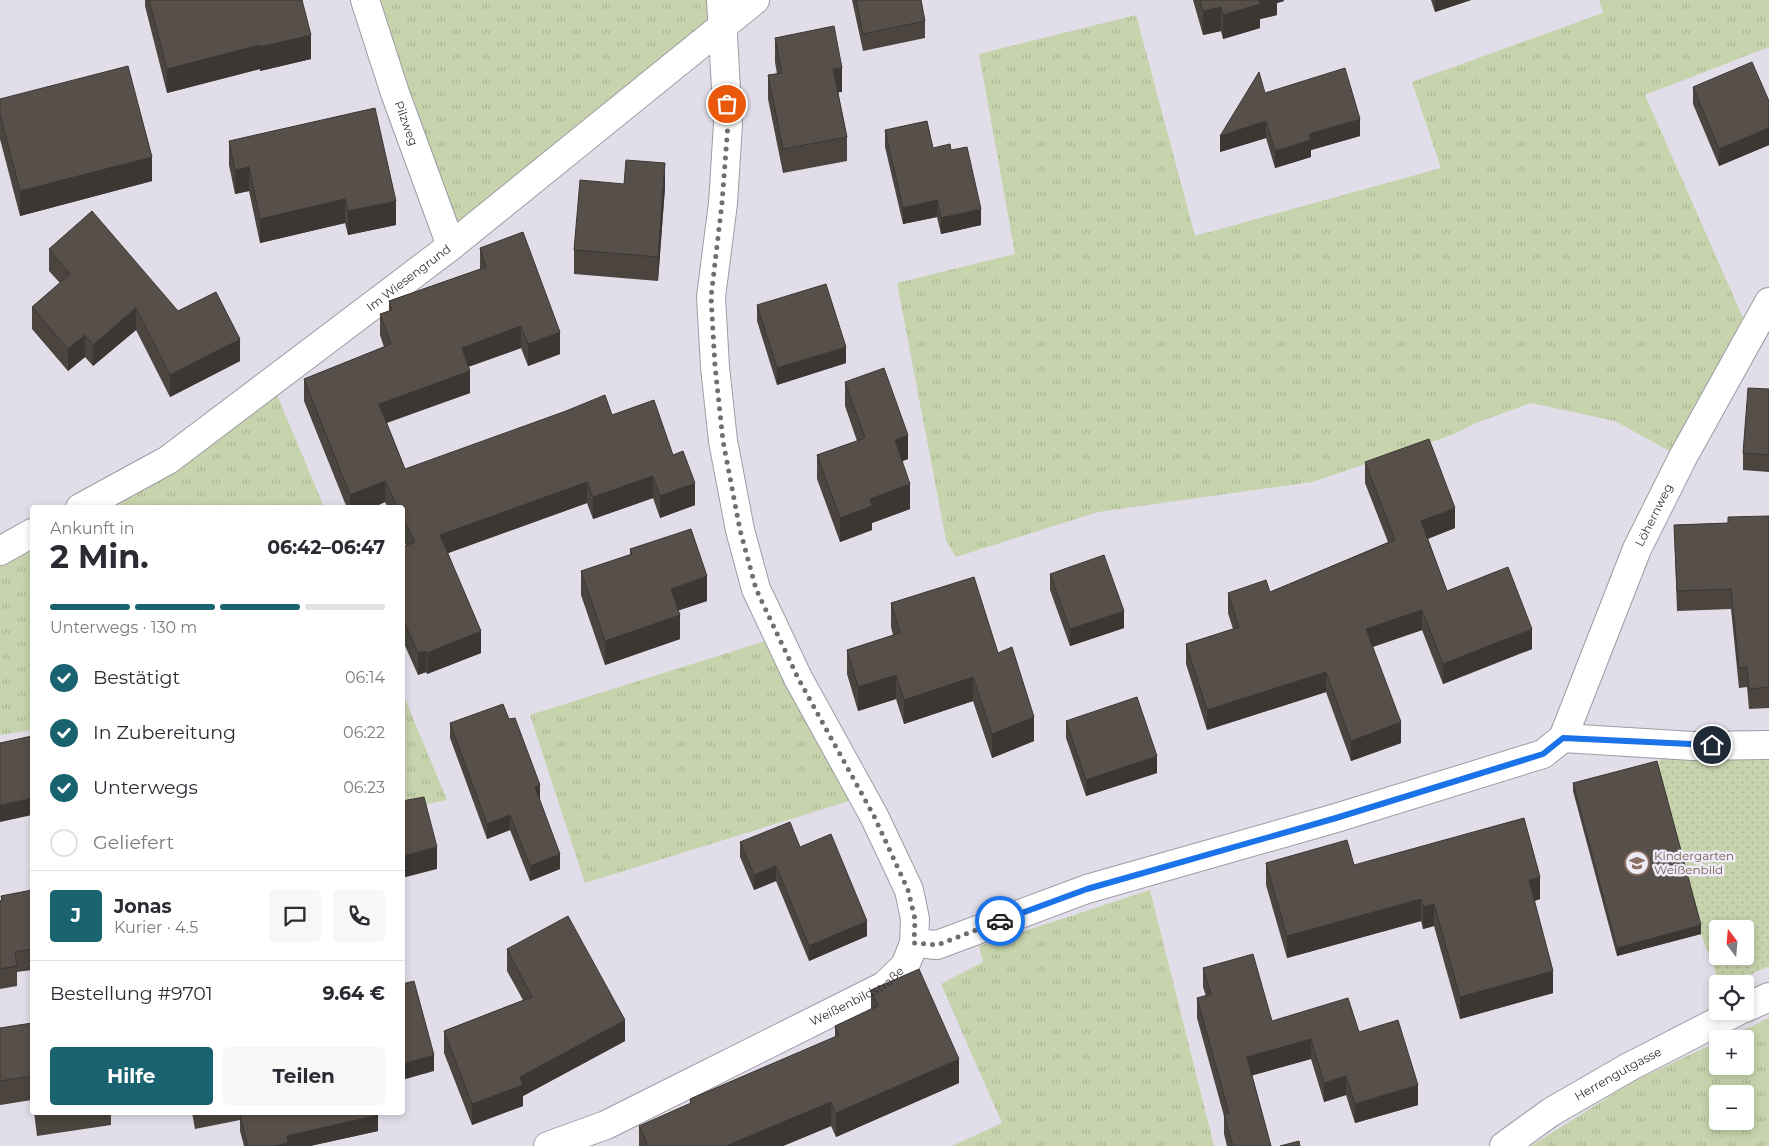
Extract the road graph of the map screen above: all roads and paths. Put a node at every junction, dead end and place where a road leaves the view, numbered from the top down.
1 (365, 0) edge
2 (720, 0) edge
3 (756, 0) edge
4 (723, 27) junction
5 (451, 246) junction
6 (1769, 302) edge
7 (86, 505) edge
8 (30, 534) edge
9 (0, 551) edge
10 (1563, 738) junction
11 (1769, 745) edge
12 (914, 943) junction
13 (1769, 997) edge
14 (1754, 1004) edge
15 (1720, 1020) edge
16 (609, 1135) edge
17 (548, 1146) edge
18 (1504, 1146) edge

1 - 5 street, Pilzweg
2 - 4 street, Weißenbildstraße
3 - 4 street, Im Wiesengrund
4 - 5 street, Im Wiesengrund
4 - 12 street, Weißenbildstraße
5 - 7 street, Im Wiesengrund
6 - 10 street, Löhernweg
8 - 9 street
10 - 11 street
10 - 12 street
12 - 16 street, Weißenbildstraße
13 - 14 street
15 - 18 street, Herrengutgasse
16 - 17 street, Weißenbildstraße

